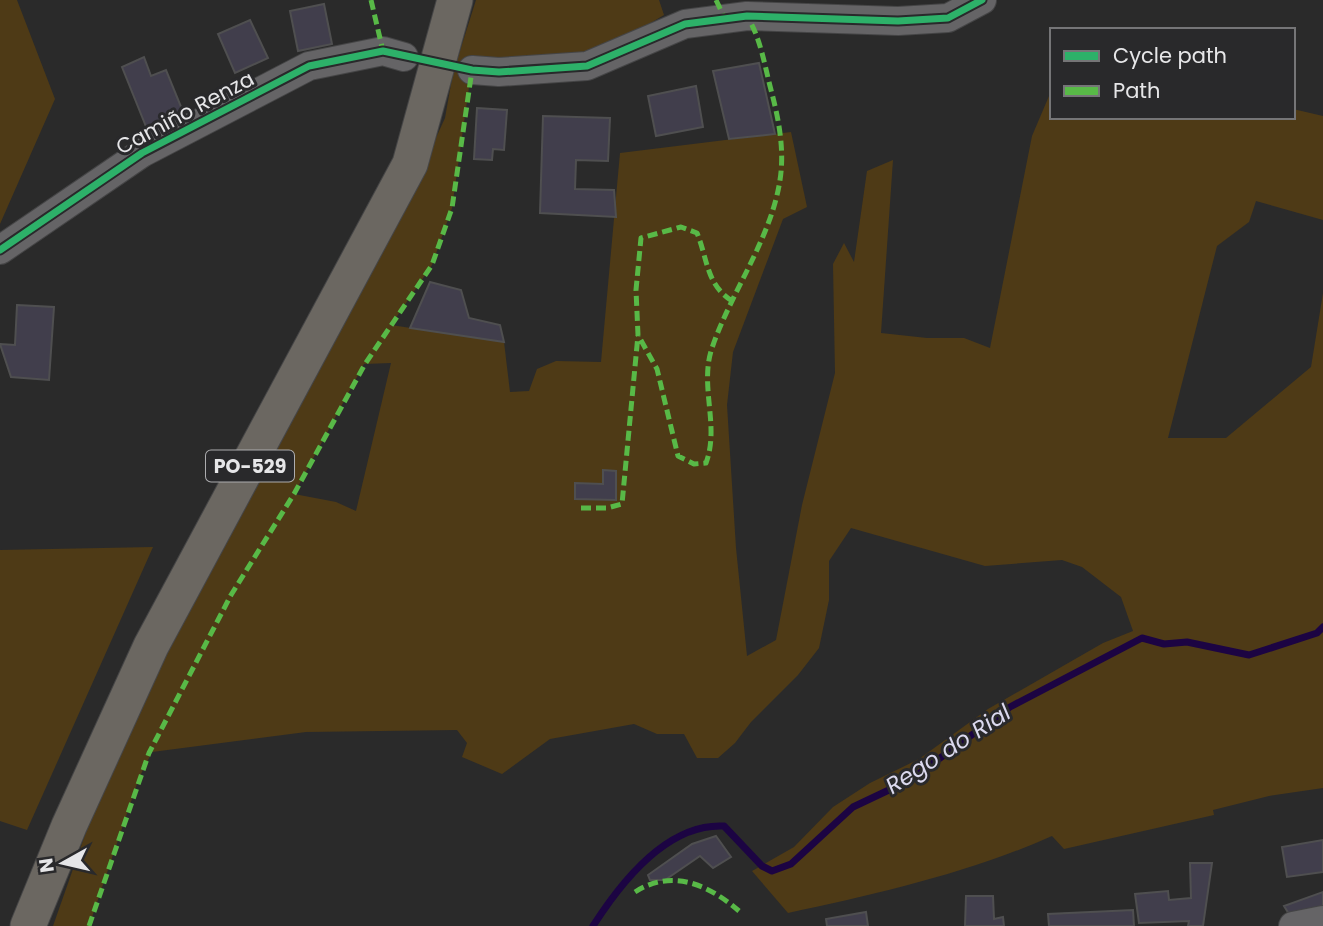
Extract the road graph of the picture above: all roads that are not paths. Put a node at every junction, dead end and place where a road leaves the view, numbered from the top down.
1 (454, 0) edge
2 (916, 0) edge
3 (978, 2) edge
4 (404, 57) dead end
5 (472, 70) dead end
6 (0, 250) edge
7 (1323, 920) edge
8 (28, 926) edge
9 (1293, 926) edge

1 - 8 main road, PO-529
2 - 3 street
3 - 5 street
4 - 6 street, Camiño Renza
7 - 9 street

